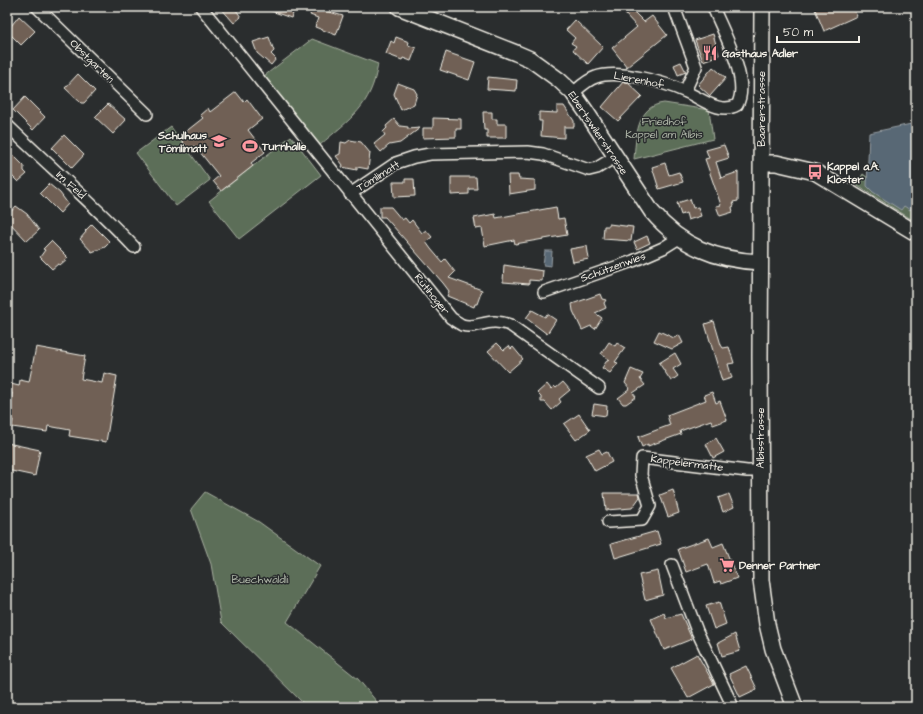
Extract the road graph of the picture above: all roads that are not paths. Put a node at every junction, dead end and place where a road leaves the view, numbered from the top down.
1 (36, 7) edge
2 (201, 7) edge
3 (399, 7) edge
4 (674, 7) edge
5 (713, 7) edge
6 (762, 7) edge
7 (685, 91) junction
8 (573, 94) junction
9 (147, 114) dead end
10 (7, 125) edge
11 (615, 157) junction
12 (761, 163) junction
13 (350, 194) junction
14 (916, 233) edge
15 (679, 238) junction
16 (134, 247) dead end
17 (760, 262) junction
18 (544, 292) dead end
19 (599, 388) dead end
20 (760, 470) junction
21 (608, 522) dead end
22 (672, 565) dead end
23 (733, 707) edge
24 (796, 707) edge

1 - 9 street, Obstgarten
2 - 13 street, Tömlimatt
3 - 8 street, Ebertswilerstrasse
4 - 7 street
5 - 7 street, Lierenhof
6 - 12 street, Baarerstrasse
7 - 8 street, Lierenhof
8 - 11 street, Ebertswilerstrasse
10 - 16 street, Im Feld
11 - 13 street, Tömlimatt
11 - 15 street, Ebertswilerstrasse
12 - 14 street
12 - 17 street, Albisstrasse
13 - 19 street, Rütihoger
15 - 17 street, Ebertswilerstrasse
15 - 18 street, Schützenwies
17 - 20 street, Albisstrasse
20 - 21 street, Kappelermatte
20 - 24 street, Albisstrasse
22 - 23 street

